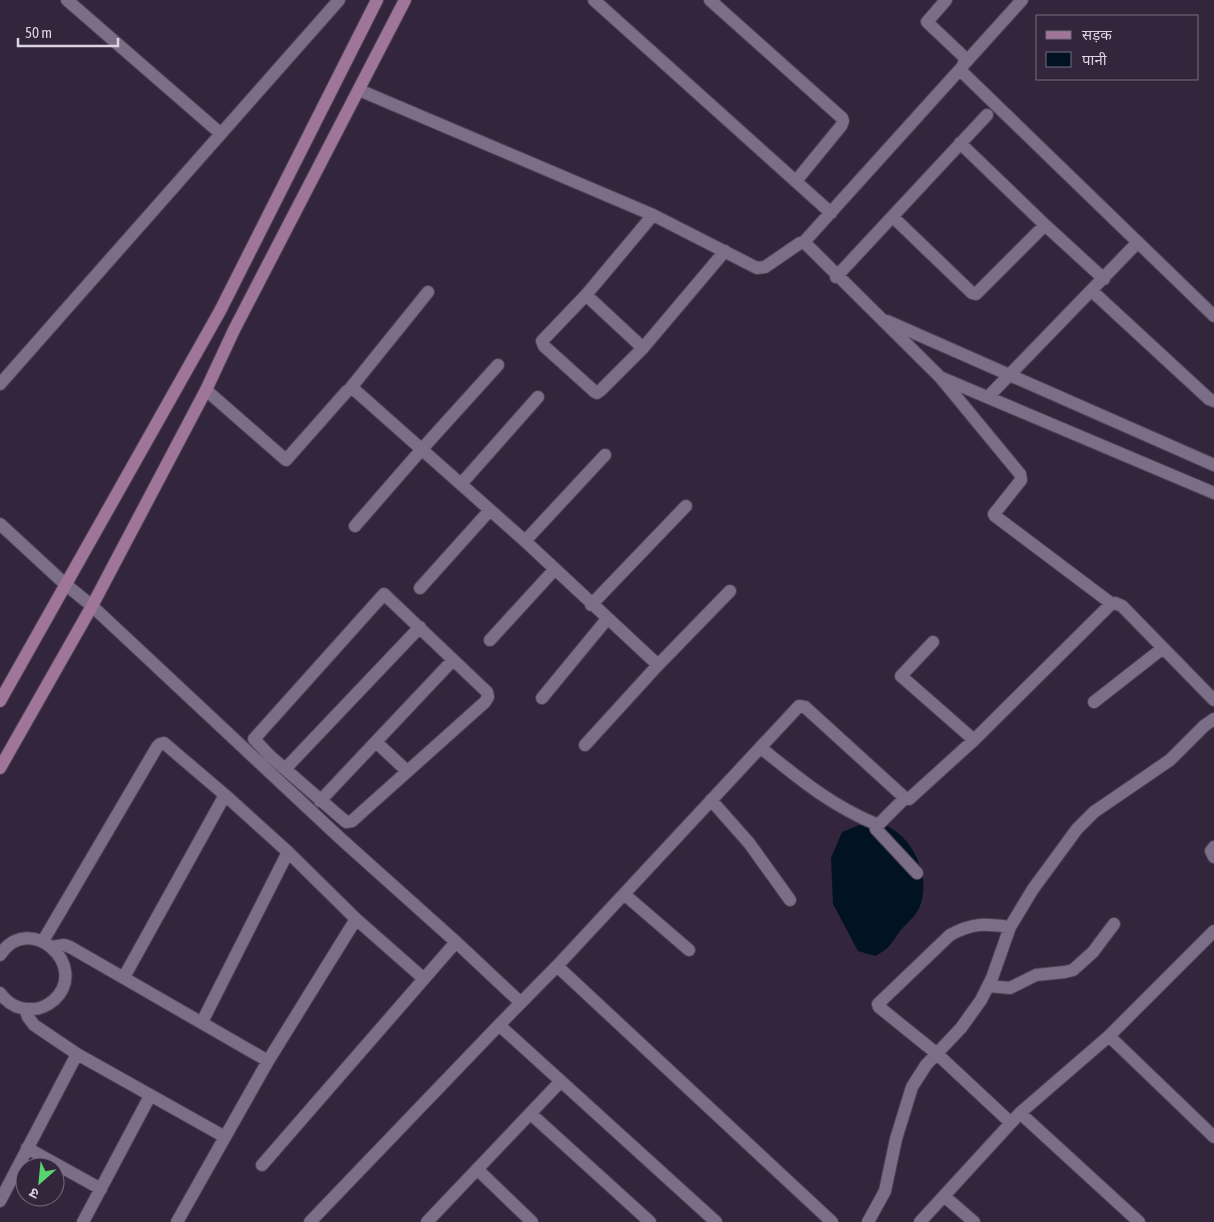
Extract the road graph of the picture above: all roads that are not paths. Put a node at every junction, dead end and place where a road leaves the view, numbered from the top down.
1 (67, 0) edge
2 (339, 0) edge
3 (377, 0) edge
4 (406, 0) edge
5 (594, 0) edge
6 (710, 0) edge
7 (946, 0) edge
8 (1022, 0) edge
9 (962, 66) junction
10 (359, 90) junction
11 (987, 115) dead end
12 (220, 133) junction
13 (960, 144) junction
14 (796, 181) junction
15 (831, 213) junction
16 (653, 215) junction
17 (893, 217) junction
18 (1045, 226) junction
19 (804, 242) junction
20 (1138, 242) junction
21 (725, 251) junction
22 (836, 277) junction
23 (1104, 279) junction
24 (1092, 291) junction
25 (428, 292) dead end
26 (586, 295) junction
27 (1214, 316) edge
28 (878, 317) junction
29 (643, 348) junction
30 (498, 365) dead end
31 (1010, 375) junction
32 (940, 377) junction
33 (0, 384) edge
34 (206, 390) junction
35 (349, 390) junction
36 (538, 397) dead end
37 (988, 397) junction
38 (1214, 401) edge
39 (422, 449) junction
40 (605, 455) dead end
41 (1214, 465) edge
42 (462, 484) junction
43 (1214, 493) edge
44 (686, 506) dead end
45 (490, 510) junction
46 (0, 524) edge
47 (355, 526) dead end
48 (526, 541) junction
49 (555, 569) junction
50 (64, 584) junction
51 (420, 588) dead end
52 (730, 591) dead end
53 (591, 604) junction
54 (1112, 604) junction
55 (92, 606) junction
56 (607, 619) junction
57 (420, 627) junction
58 (490, 640) dead end
59 (933, 642) dead end
60 (1163, 648) junction
61 (453, 660) junction
62 (658, 665) junction
63 (542, 698) dead end
64 (1214, 700) edge
65 (0, 701) edge
66 (1094, 702) dead end
67 (1214, 719) edge
68 (974, 740) junction
69 (376, 742) junction
70 (585, 745) dead end
71 (761, 748) junction
72 (266, 760) junction
73 (0, 768) edge
74 (285, 770) junction
75 (408, 771) junction
76 (226, 795) junction
77 (905, 798) junction
78 (711, 800) junction
79 (320, 801) junction
80 (878, 825) junction
81 (1214, 847) edge
82 (288, 852) junction
83 (1214, 857) edge
84 (917, 873) dead end
85 (624, 894) junction
86 (790, 900) dead end
87 (356, 919) junction
88 (1114, 924) dead end
89 (1010, 927) junction
90 (1214, 931) edge
91 (456, 942) junction
92 (47, 944) junction
93 (689, 950) dead end
94 (0, 955) edge
95 (557, 966) junction
96 (124, 977) junction
97 (423, 978) junction
98 (988, 986) junction
99 (1, 999) edge
100 (521, 1003) junction
101 (25, 1009) junction
102 (202, 1022) junction
103 (499, 1025) junction
104 (1109, 1036) junction
105 (936, 1053) junction
106 (76, 1054) junction
107 (268, 1061) junction
108 (561, 1081) junction
109 (150, 1096) junction
110 (1020, 1113) junction
111 (531, 1114) junction
112 (1011, 1123) junction
113 (1214, 1137) edge
114 (225, 1138) junction
115 (27, 1148) junction
116 (262, 1164) dead end
117 (477, 1169) junction
118 (101, 1189) junction
119 (944, 1196) junction
120 (0, 1201) edge
121 (83, 1222) edge
122 (178, 1222) edge
123 (310, 1222) edge
124 (428, 1222) edge
125 (532, 1222) edge
126 (650, 1222) edge
127 (716, 1222) edge
128 (832, 1222) edge
129 (868, 1222) edge
130 (920, 1222) edge
131 (974, 1222) edge
132 (1139, 1222) edge

1 - 12 street
2 - 12 street
3 - 50 main road
4 - 10 main road
5 - 14 street
6 - 14 street
7 - 9 street
8 - 9 street
9 - 15 street
9 - 20 street
10 - 16 street
10 - 34 main road
11 - 13 street
12 - 33 street
13 - 17 street
13 - 18 street
14 - 15 street
15 - 19 street
16 - 21 street
16 - 26 street
17 - 18 street
17 - 22 street
18 - 23 street
19 - 21 street
19 - 22 street
20 - 23 street
20 - 27 street
21 - 29 street
22 - 28 street
23 - 24 street
24 - 31 street
24 - 38 street
25 - 35 street
26 - 29 street
26 - 29 street
28 - 31 street
28 - 32 street
30 - 39 street
31 - 37 street
31 - 41 street
32 - 37 street
32 - 54 street
34 - 35 street
34 - 55 main road
35 - 39 street
36 - 42 street
37 - 43 street
39 - 42 street
39 - 47 street
40 - 48 street
42 - 45 street
44 - 53 street
45 - 48 street
45 - 51 street
46 - 50 street
48 - 49 street
49 - 53 street
49 - 58 street
50 - 55 street
50 - 65 main road
52 - 62 street
53 - 56 street
54 - 60 street
54 - 68 street
55 - 72 street
55 - 73 main road
56 - 62 street
56 - 63 street
57 - 61 street
57 - 72 street
57 - 74 street
59 - 68 street
60 - 64 street
60 - 66 street
61 - 69 street
61 - 75 street
62 - 70 street
67 - 89 street
68 - 77 street
69 - 75 street
69 - 79 street
71 - 77 street
71 - 78 street
71 - 80 street
72 - 74 street
72 - 91 street
74 - 79 street
75 - 79 street
76 - 82 street
76 - 92 street
76 - 96 street
77 - 80 street
78 - 85 street
78 - 86 street
80 - 84 street
81 - 83 street
82 - 87 street
82 - 102 street
85 - 93 street
85 - 95 street
87 - 97 street
87 - 107 street
88 - 98 street
89 - 98 street
89 - 105 street
90 - 104 street
91 - 97 street
91 - 100 street
92 - 94 street
92 - 96 street
92 - 101 street
95 - 100 street
95 - 128 street
96 - 102 street
97 - 116 street
98 - 105 street
99 - 101 street
100 - 103 street
101 - 106 street
102 - 107 street
103 - 108 street
103 - 123 street
104 - 110 street
104 - 113 street
105 - 112 street
105 - 129 street
106 - 109 street
106 - 115 street
107 - 114 street
108 - 111 street
108 - 127 street
109 - 114 street
109 - 118 street
110 - 112 street
110 - 132 street
111 - 117 street
111 - 126 street
112 - 119 street
114 - 122 street
115 - 118 street
115 - 120 street
117 - 124 street
117 - 125 street
118 - 121 street
119 - 130 street
119 - 131 street

